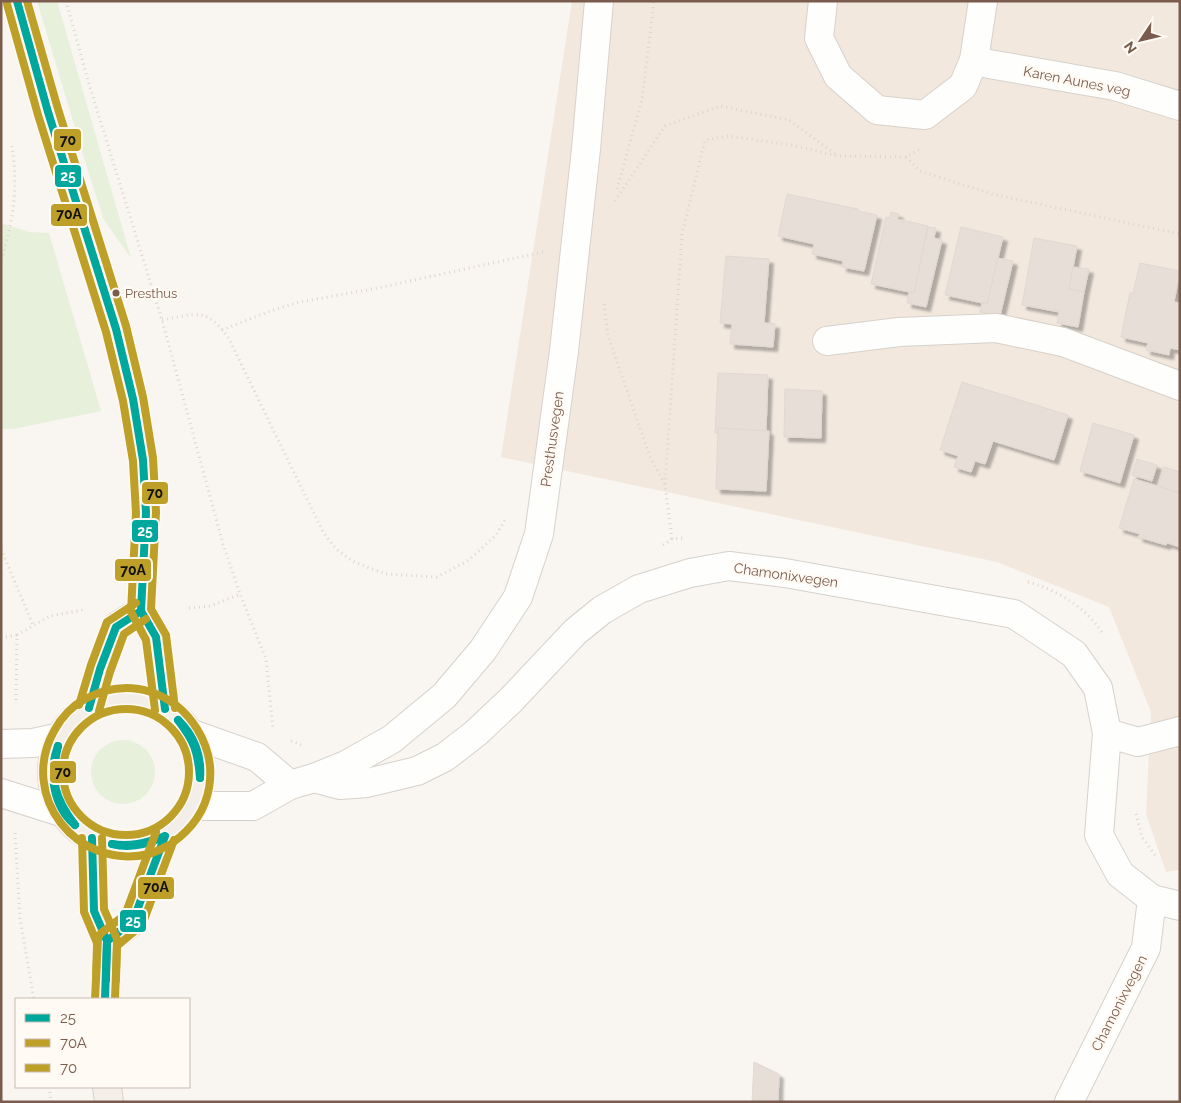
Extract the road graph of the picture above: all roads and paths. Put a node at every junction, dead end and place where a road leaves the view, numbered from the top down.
1 (17, 1) edge
2 (66, 1) edge
3 (599, 1) edge
4 (654, 1) edge
5 (823, 1) edge
6 (983, 1) edge
7 (974, 60) junction
8 (1180, 106) edge
9 (12, 146) dead end
10 (922, 148) dead end
11 (837, 156) junction
12 (906, 157) junction
13 (1180, 234) edge
14 (1, 260) edge
15 (543, 261) dead end
16 (604, 303) dead end
17 (162, 320) junction
18 (222, 330) junction
19 (827, 342) dead end
20 (1180, 386) edge
21 (665, 485) junction
22 (509, 512) dead end
23 (688, 538) dead end
24 (672, 539) junction
25 (1, 548) edge
26 (657, 548) dead end
27 (1020, 581) dead end
28 (240, 594) junction
29 (189, 608) dead end
30 (82, 610) dead end
31 (141, 610) junction
32 (33, 625) junction
33 (17, 635) junction
34 (1, 638) edge
35 (1105, 638) dead end
36 (16, 700) dead end
37 (89, 708) junction
38 (165, 709) junction
39 (1180, 731) edge
40 (273, 732) dead end
41 (189, 733) junction
42 (1107, 733) junction
43 (282, 736) dead end
44 (61, 737) junction
45 (1, 744) edge
46 (346, 764) junction
47 (302, 782) junction
48 (1, 793) edge
49 (193, 806) junction
50 (1133, 806) dead end
51 (64, 814) junction
52 (15, 830) dead end
53 (165, 836) junction
54 (92, 838) junction
55 (1157, 858) dead end
56 (1152, 899) junction
57 (1180, 906) edge
58 (107, 941) junction
59 (34, 998) edge
60 (105, 998) edge
61 (49, 1088) edge
62 (107, 1088) edge
63 (51, 1102) edge
64 (109, 1102) edge
65 (1069, 1102) edge

1 - 31 main road
2 - 17 path
3 - 46 street, Presthusvegen
4 - 11 path
5 - 7 street
6 - 7 street
7 - 8 street, Karen Aunes veg
9 - 14 path
10 - 12 path
11 - 12 path
11 - 21 path
12 - 13 path
15 - 18 path
16 - 21 path
17 - 18 path
17 - 28 path
18 - 22 path
19 - 20 street
21 - 24 path
23 - 24 path
24 - 26 path
25 - 32 path
27 - 35 path
28 - 29 path
28 - 40 path
30 - 32 path
31 - 37 main road
31 - 38 main road
32 - 33 path
33 - 34 path
33 - 36 path
37 - 38 main road
37 - 44 main road
38 - 41 main road
39 - 42 street
41 - 47 street
41 - 49 main road
42 - 47 street, Chamonixvegen
42 - 56 street, Chamonixvegen
43 - 46 path
44 - 45 street
44 - 51 main road
46 - 47 street, Presthusvegen
47 - 49 street, Presthusvegen
48 - 51 street
49 - 53 main road
50 - 55 path
51 - 54 main road
52 - 59 path
53 - 54 main road
53 - 58 main road
54 - 58 main road
56 - 57 street, Chamonixvegen
56 - 65 street, Chamonixvegen
58 - 60 main road
61 - 63 path
62 - 64 main road

